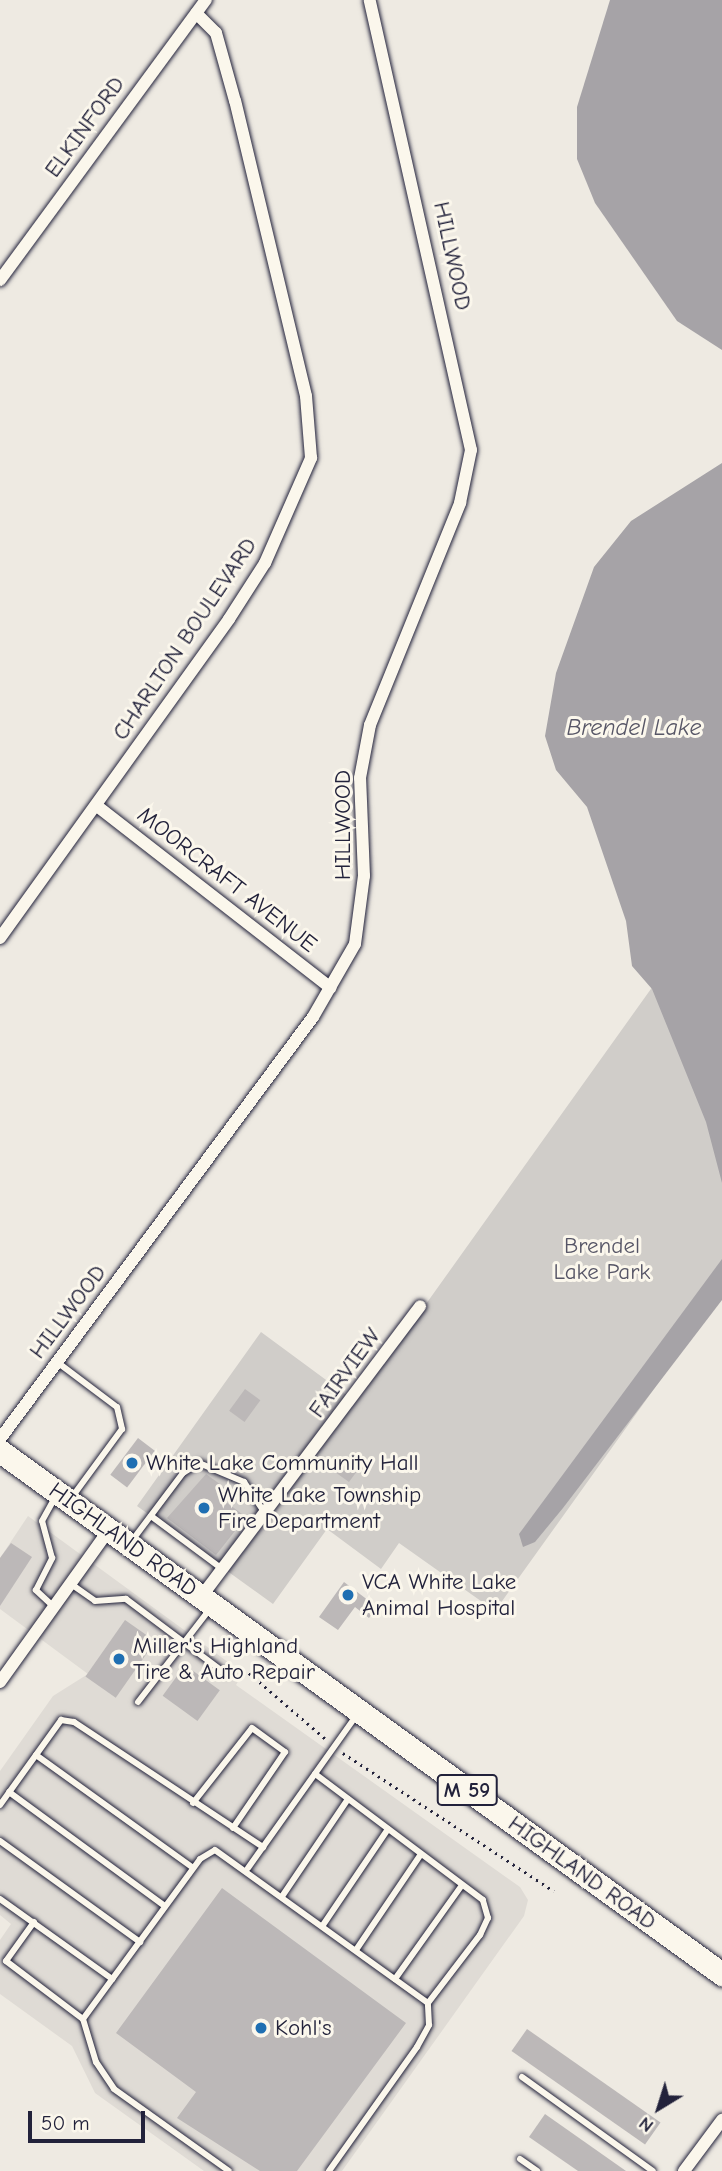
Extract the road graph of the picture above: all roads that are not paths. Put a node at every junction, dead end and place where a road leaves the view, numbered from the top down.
1 (206, 0) edge
2 (370, 0) edge
3 (196, 13) junction
4 (0, 280) edge
5 (97, 806) junction
6 (0, 938) edge
7 (331, 988) junction
8 (420, 1306) dead end
9 (57, 1362) junction
10 (0, 1439) edge
11 (0, 1451) edge
12 (64, 1498) junction
13 (265, 1513) junction
14 (151, 1516) junction
15 (109, 1530) junction
16 (129, 1545) junction
17 (222, 1569) junction
18 (71, 1584) junction
19 (207, 1601) junction
20 (54, 1607) junction
21 (185, 1642) junction
22 (225, 1673) dead end
23 (0, 1682) edge
24 (138, 1702) dead end
25 (359, 1712) junction
26 (36, 1755) junction
27 (315, 1774) junction
28 (9, 1792) junction
29 (348, 1799) junction
30 (193, 1803) junction
31 (0, 1805) edge
32 (233, 1828) junction
33 (388, 1829) junction
34 (0, 1841) edge
35 (263, 1847) junction
36 (421, 1854) junction
37 (193, 1868) junction
38 (248, 1868) junction
39 (462, 1885) junction
40 (283, 1895) junction
41 (0, 1899) edge
42 (166, 1906) junction
43 (34, 1922) junction
44 (323, 1925) junction
45 (139, 1942) junction
46 (356, 1950) junction
47 (722, 1974) edge
48 (113, 1979) junction
49 (395, 1979) junction
50 (428, 2003) junction
51 (83, 2019) junction
52 (522, 2077) dead end
53 (722, 2120) edge
54 (520, 2159) dead end
55 (229, 2171) edge
56 (329, 2171) edge
57 (537, 2171) edge
58 (653, 2171) edge
59 (684, 2171) edge

1 - 3 street, ELKINFORD
2 - 7 street, HILLWOOD
3 - 4 street, ELKINFORD
3 - 5 street, CHARLTON BOULEVARD
5 - 6 street, CHARLTON BOULEVARD
5 - 7 street, MOORCRAFT AVENUE
7 - 9 street, HILLWOOD
8 - 13 street, FAIRVIEW
9 - 10 street, HILLWOOD
9 - 12 lane
11 - 12 highway, HIGHLAND ROAD / M 59
12 - 15 highway, HIGHLAND ROAD / M 59
12 - 20 lane
13 - 14 lane
13 - 17 street, FAIRVIEW
14 - 16 lane
14 - 17 lane
15 - 16 highway, HIGHLAND ROAD / M 59
15 - 18 street
16 - 19 highway, HIGHLAND ROAD / M 59
17 - 19 street, FAIRVIEW
18 - 20 street
18 - 21 lane
19 - 21 lane
19 - 25 highway, HIGHLAND ROAD / M 59
20 - 23 street
21 - 22 lane
21 - 24 lane
25 - 27 lane
25 - 47 highway, HIGHLAND ROAD / M 59
26 - 28 lane
26 - 30 lane
26 - 37 lane
27 - 29 lane
27 - 35 lane
28 - 31 lane
28 - 42 lane
29 - 33 lane
29 - 40 lane
30 - 32 lane
30 - 32 lane
32 - 35 lane
33 - 36 lane
33 - 44 lane
34 - 45 lane
35 - 38 lane
36 - 39 lane
36 - 46 lane
37 - 38 lane
37 - 42 lane
38 - 40 lane
39 - 49 lane
39 - 50 lane
40 - 44 lane
41 - 43 lane
42 - 45 lane
43 - 48 lane
43 - 51 lane
44 - 46 lane
45 - 48 lane
46 - 49 lane
48 - 51 lane
49 - 50 lane
50 - 56 lane
51 - 55 lane
52 - 58 lane
53 - 59 street
54 - 57 lane

